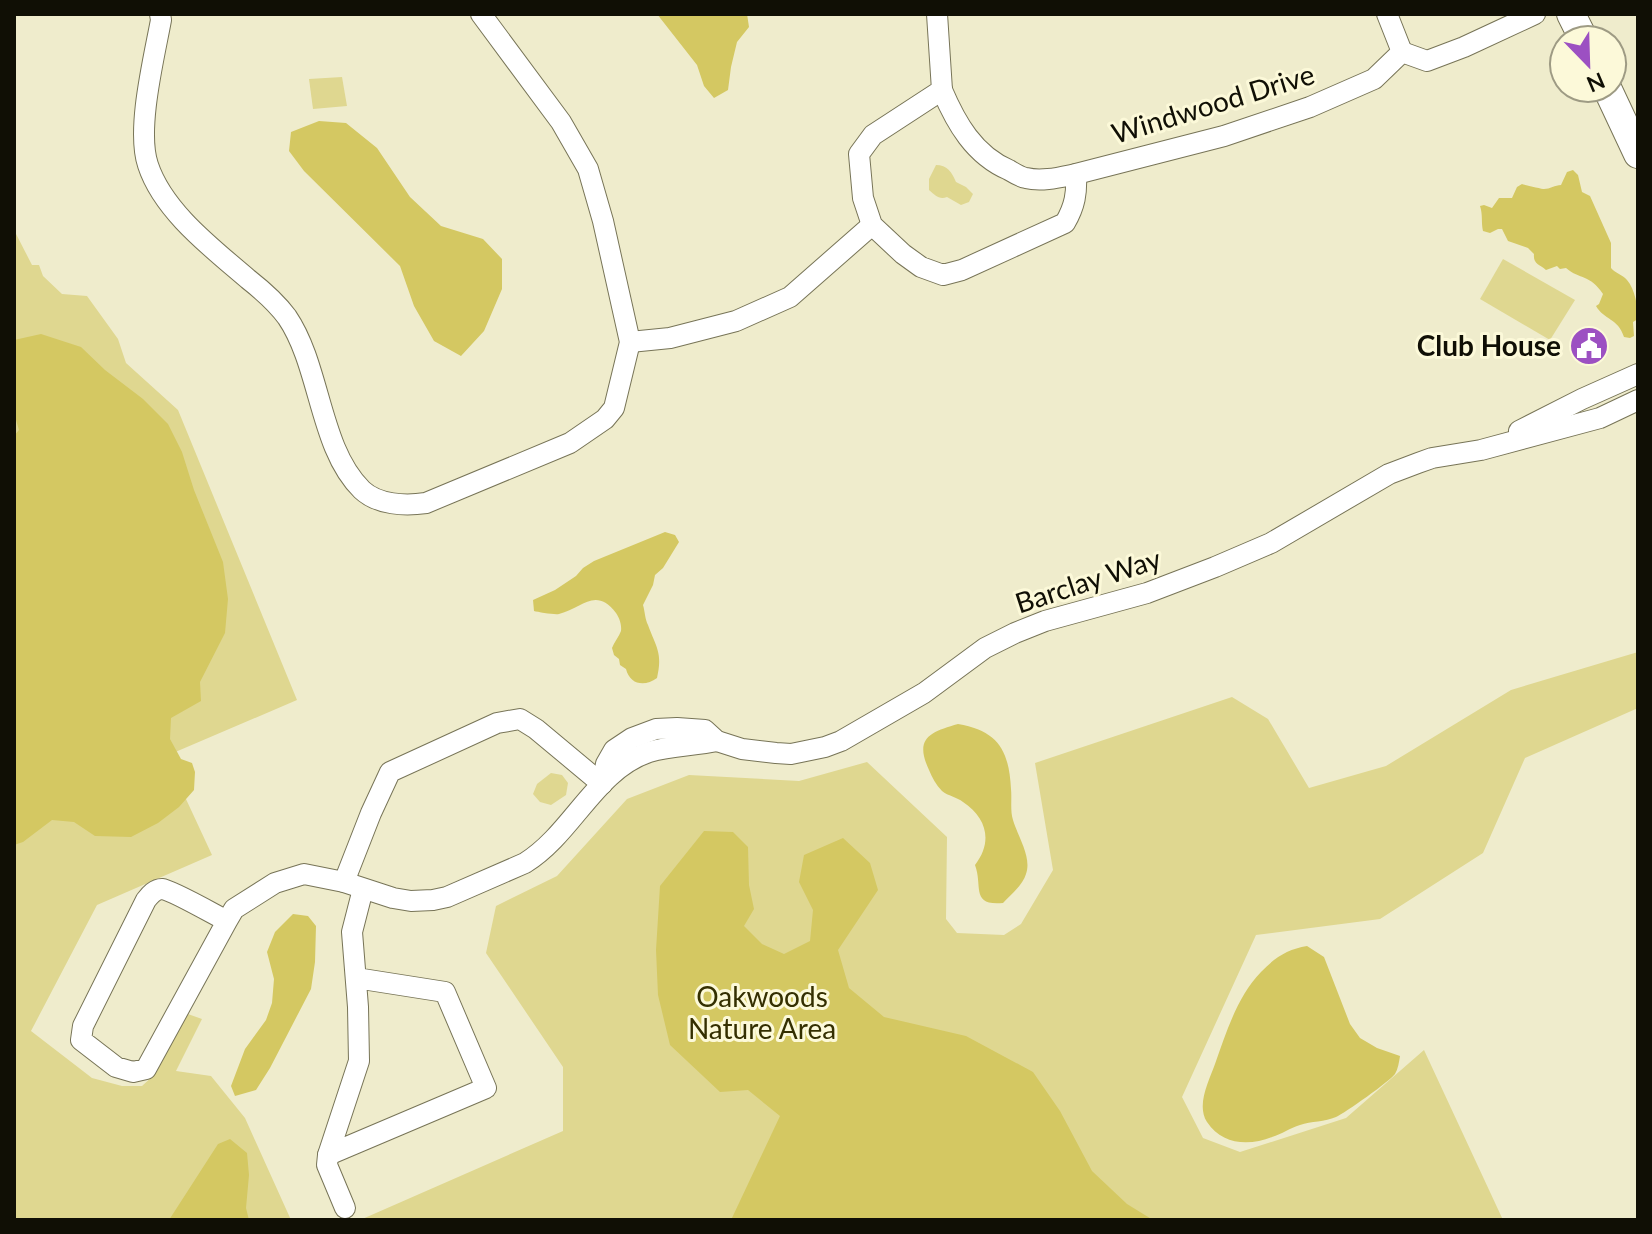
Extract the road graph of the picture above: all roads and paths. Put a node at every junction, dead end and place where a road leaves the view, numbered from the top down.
1 (160, 14) edge
2 (481, 14) edge
3 (937, 14) edge
4 (1387, 14) edge
5 (1535, 14) edge
6 (1402, 52) junction
7 (942, 90) junction
8 (1615, 104) edge
9 (1638, 154) edge
10 (1076, 174) junction
11 (872, 225) junction
12 (630, 342) junction
13 (1638, 374) edge
14 (1638, 400) edge
15 (1481, 450) junction
16 (602, 784) junction
17 (353, 885) junction
18 (227, 921) junction
19 (356, 978) junction
20 (328, 1155) junction
21 (345, 1208) dead end

1 - 12 street
2 - 12 street
3 - 7 street, Windwood Drive
4 - 6 street
5 - 6 street
6 - 10 street, Windwood Drive
7 - 10 street, Windwood Drive
7 - 11 street
8 - 9 main road
10 - 11 street
11 - 12 street
13 - 15 street, Barclay Way
14 - 15 street, Barclay Way
15 - 16 street, Barclay Way
16 - 17 street, Barclay Way
16 - 17 street
17 - 18 street, Barclay Way
17 - 19 street
18 - 18 street, Barclay Way
19 - 20 street
19 - 20 street
20 - 21 street

